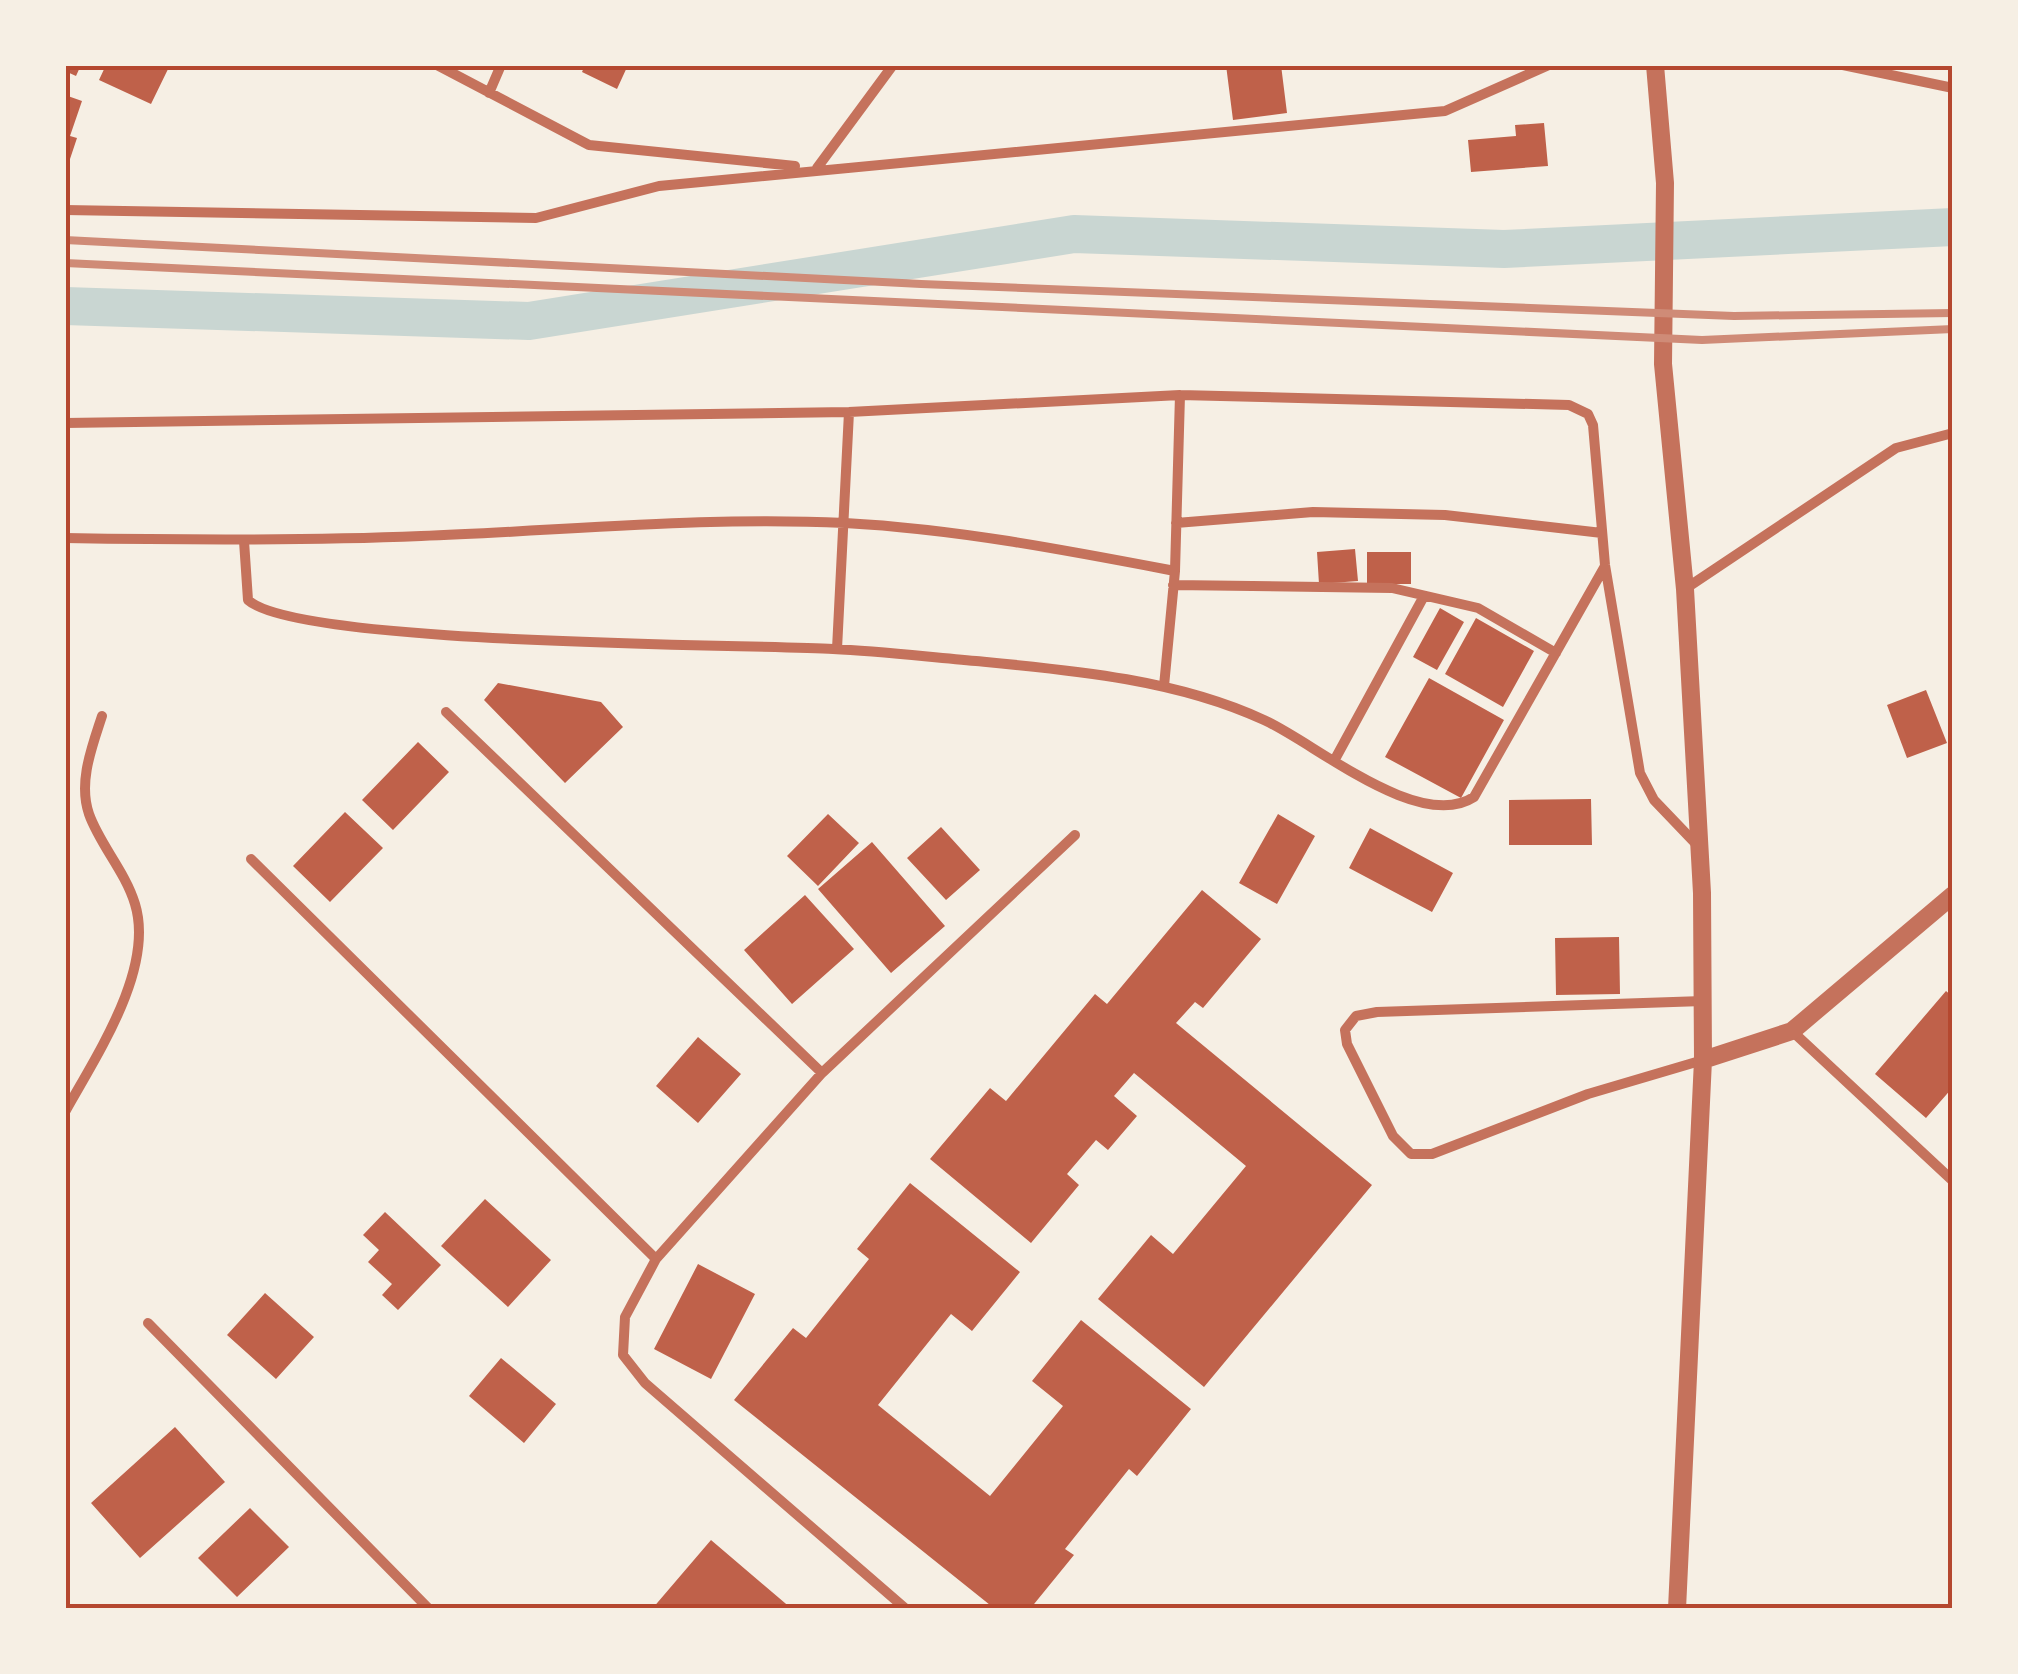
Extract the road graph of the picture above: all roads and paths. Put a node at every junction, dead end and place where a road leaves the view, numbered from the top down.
1 (437, 65) edge
2 (501, 65) edge
3 (893, 65) edge
4 (1550, 65) edge
5 (1656, 65) edge
6 (1843, 65) edge
7 (1953, 88) edge
8 (490, 93) junction
9 (817, 168) junction
10 (65, 210) edge
11 (1180, 395) junction
12 (849, 412) junction
13 (65, 423) edge
14 (1953, 433) edge
15 (1176, 523) junction
16 (845, 524) junction
17 (1602, 533) junction
18 (65, 538) edge
19 (244, 542) junction
20 (1605, 565) junction
21 (1175, 571) junction
22 (1173, 585) junction
23 (1685, 589) junction
24 (1424, 596) junction
25 (836, 649) junction
26 (1556, 653) junction
27 (1164, 686) junction
28 (446, 712) dead end
29 (102, 716) dead end
30 (1334, 761) junction
31 (1075, 836) dead end
32 (1700, 850) junction
33 (251, 859) dead end
34 (1953, 895) edge
35 (1703, 1001) junction
36 (1792, 1032) junction
37 (1703, 1060) junction
38 (822, 1073) junction
39 (65, 1112) edge
40 (1953, 1180) edge
41 (656, 1259) junction
42 (148, 1322) dead end
43 (430, 1609) edge
44 (906, 1609) edge
45 (1677, 1609) edge

1 - 8 street
2 - 8 street
3 - 9 street
4 - 9 street
5 - 23 street
6 - 7 street
8 - 9 street
9 - 10 street
11 - 12 street
11 - 15 street
11 - 17 street
12 - 13 street
12 - 16 street
14 - 23 street
15 - 17 street
15 - 21 street
16 - 19 street
16 - 21 street
16 - 25 street
17 - 20 street
18 - 19 street
19 - 25 street
20 - 26 street
20 - 32 street
21 - 22 street
22 - 24 street
22 - 27 street
23 - 32 street
24 - 26 street
24 - 30 street
25 - 27 street
26 - 30 street
27 - 30 street
28 - 38 street
29 - 39 street
31 - 38 street
32 - 35 street
33 - 41 street
34 - 36 street
35 - 37 street
35 - 37 street
36 - 37 street
36 - 40 street
37 - 45 street
38 - 41 street
41 - 44 street
42 - 43 street

